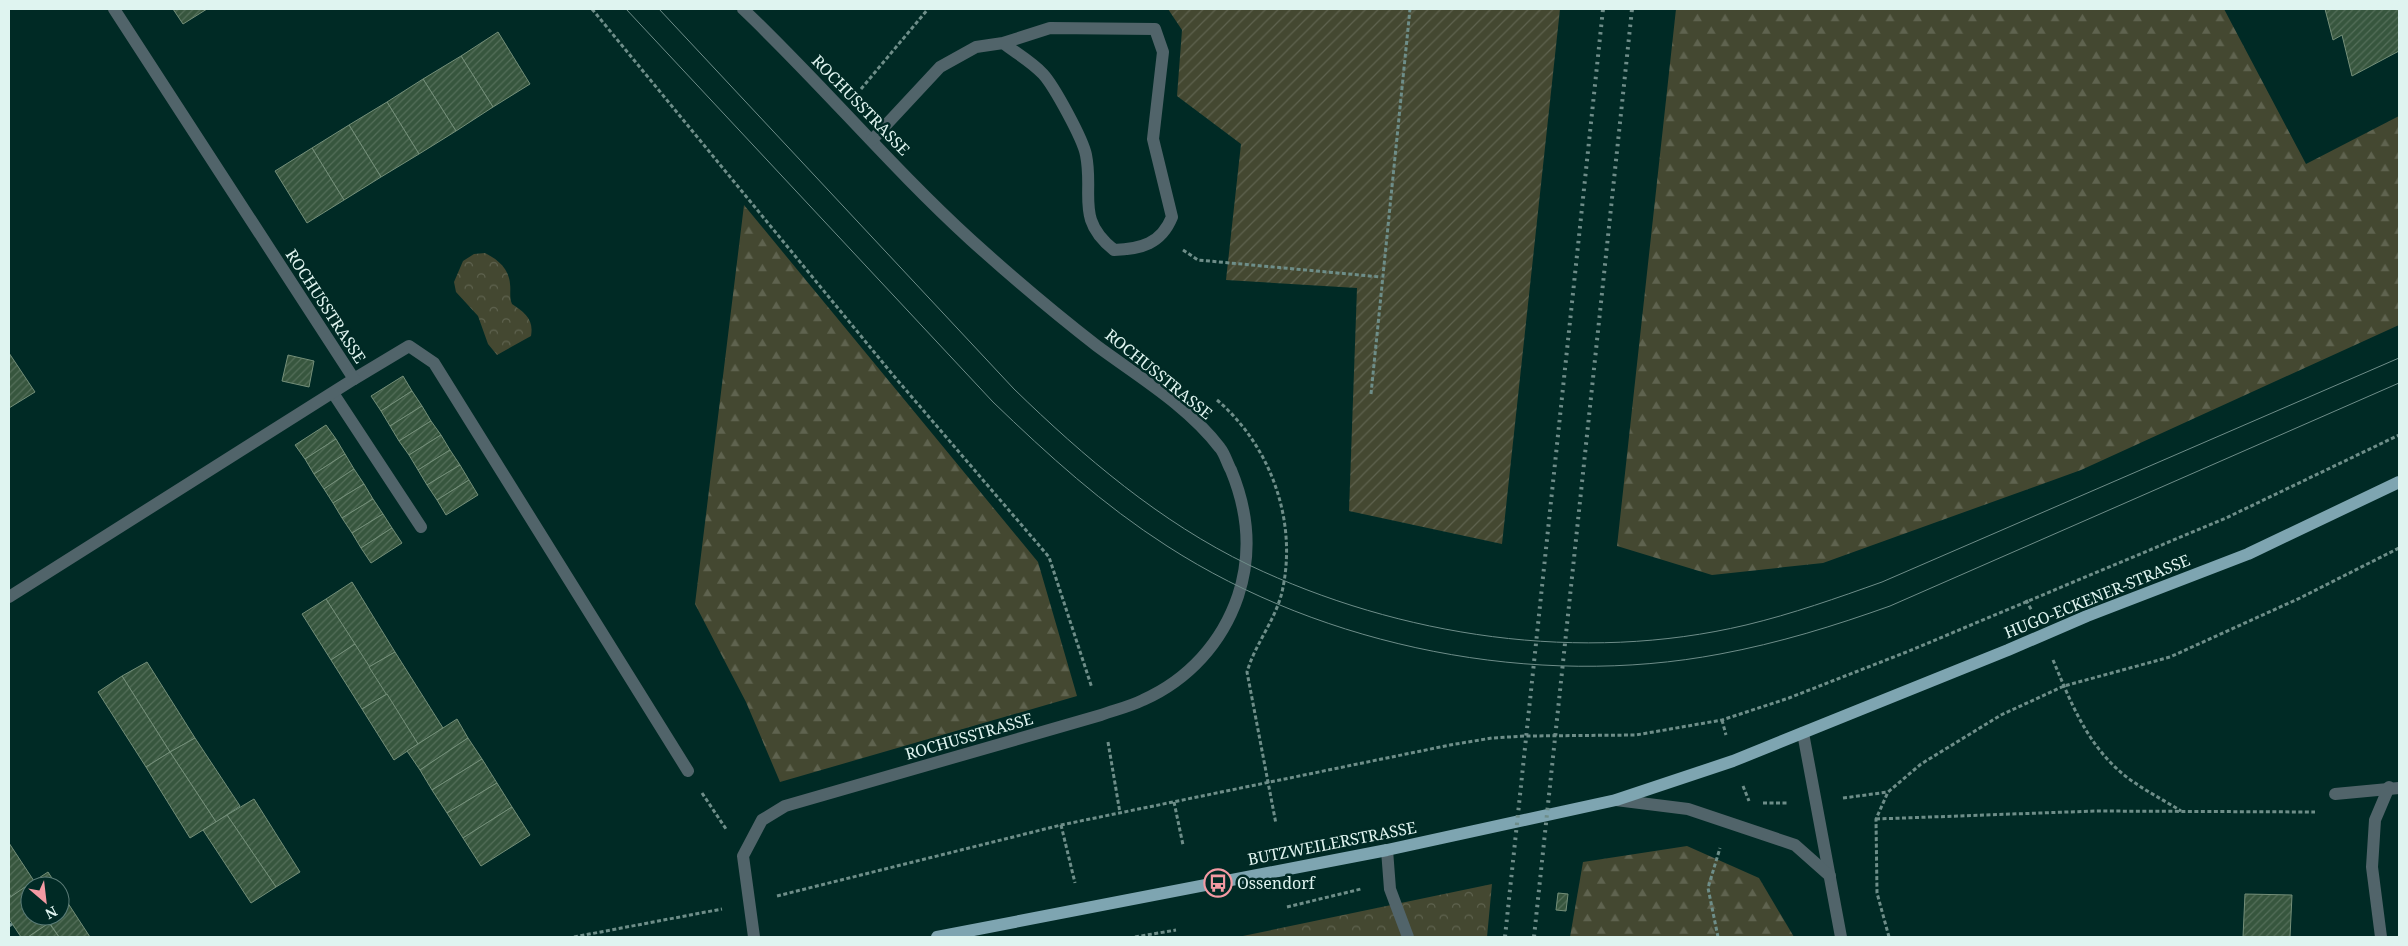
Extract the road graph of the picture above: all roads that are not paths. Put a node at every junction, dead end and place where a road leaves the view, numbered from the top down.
1 (114, 9) edge
2 (743, 9) edge
3 (1003, 43) junction
4 (872, 140) junction
5 (354, 379) junction
6 (333, 393) junction
7 (2399, 482) edge
8 (422, 526) dead end
9 (9, 597) edge
10 (1803, 733) junction
11 (688, 772) road end
12 (2394, 788) edge
13 (2336, 794) road end
14 (1616, 800) junction
15 (1387, 850) junction
16 (1830, 876) junction
17 (754, 937) edge
18 (937, 937) edge
19 (1408, 937) edge
20 (1841, 937) edge
21 (2381, 937) edge

1 - 5 street, ROCHUSSTRASSE
2 - 4 street, ROCHUSSTRASSE
3 - 3 street
3 - 4 street
4 - 17 street, ROCHUSSTRASSE
5 - 6 street, ROCHUSSTRASSE
5 - 11 street
6 - 8 street
6 - 9 street, ROCHUSSTRASSE
7 - 10 main road, HUGO-ECKENER-STRASSE
10 - 14 main road, BUTZWEILERSTRASSE
10 - 16 street
12 - 13 street
12 - 21 street
14 - 15 main road, BUTZWEILERSTRASSE
14 - 16 street, BUTZWEILERSTRASSE
15 - 18 main road, BUTZWEILERSTRASSE
15 - 19 street
16 - 20 street

